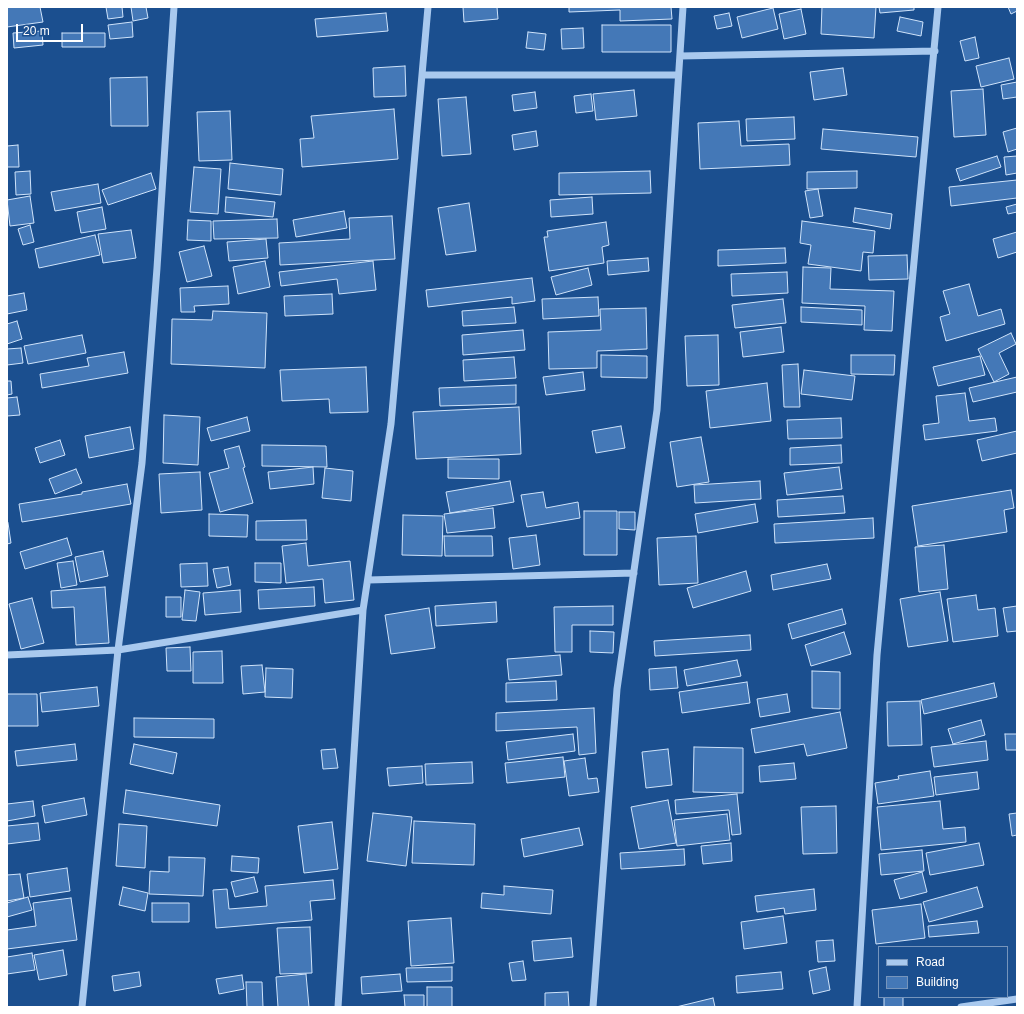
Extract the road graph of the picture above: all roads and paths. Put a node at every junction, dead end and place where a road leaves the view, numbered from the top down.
1 (174, 7) edge
2 (428, 7) edge
3 (683, 7) edge
4 (938, 7) edge
5 (934, 51) junction
6 (680, 56) junction
7 (422, 75) junction
8 (678, 75) junction
9 (634, 573) junction
10 (368, 580) junction
11 (364, 610) junction
12 (118, 650) junction
13 (7, 655) edge
14 (1017, 998) edge
15 (82, 1007) edge
16 (338, 1007) edge
17 (593, 1007) edge
18 (857, 1007) edge
19 (961, 1007) edge

1 - 12 street
2 - 7 street
3 - 6 street
4 - 5 street
5 - 6 street
5 - 18 street
6 - 8 street
7 - 8 street
7 - 10 street
8 - 9 street
9 - 10 street
9 - 17 street
10 - 11 street
11 - 12 street
11 - 16 street
12 - 13 street
12 - 15 street
14 - 19 street

